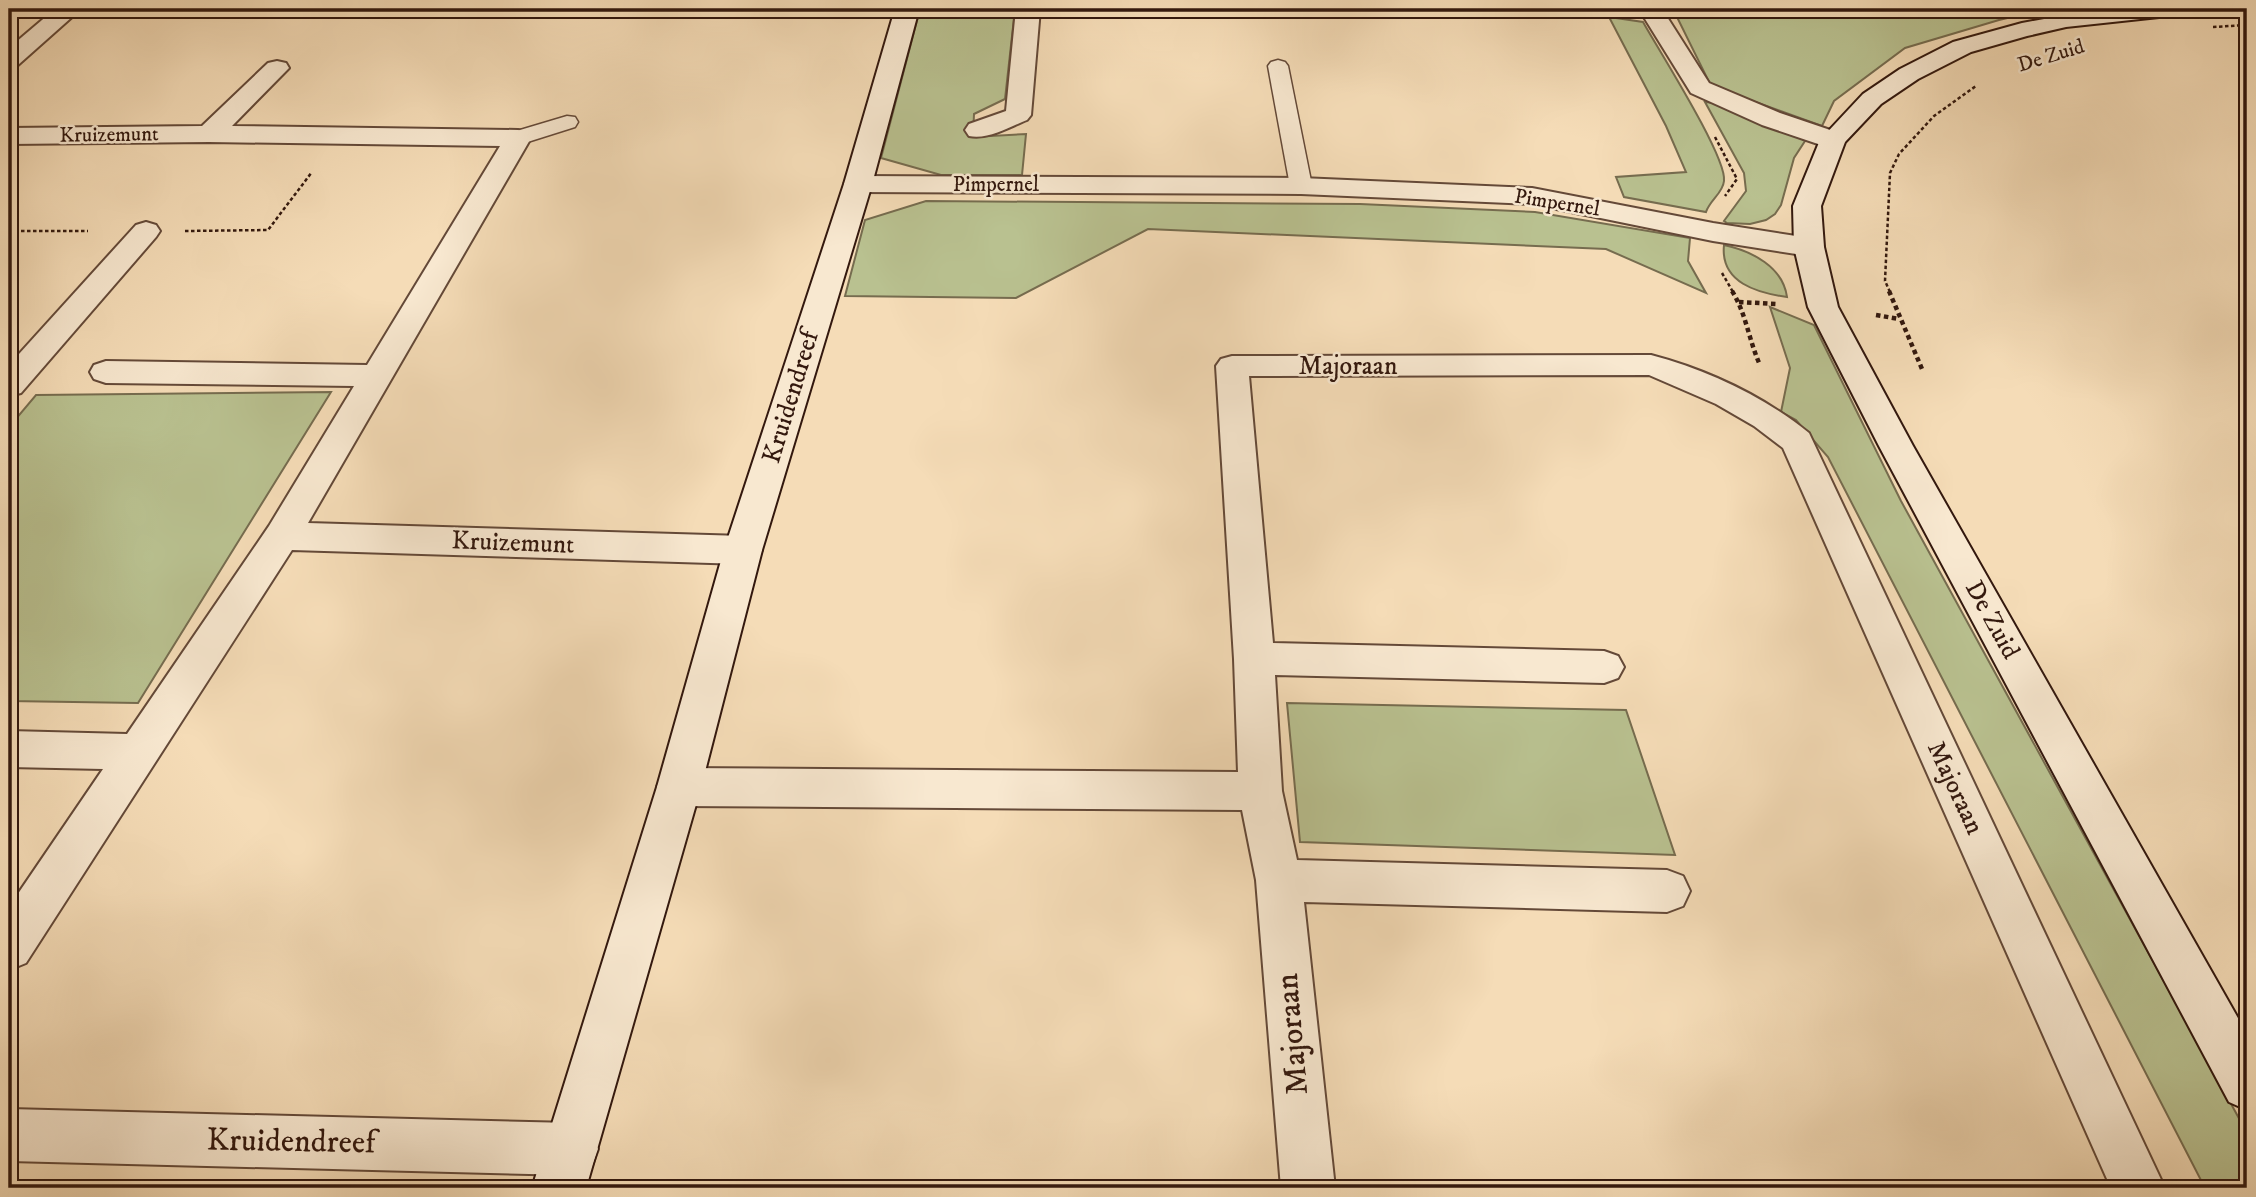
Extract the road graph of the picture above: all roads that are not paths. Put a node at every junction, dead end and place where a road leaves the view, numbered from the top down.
1 (69, 9) edge
2 (907, 9) edge
3 (1028, 9) edge
4 (2179, 9) edge
5 (1654, 14) dead end
6 (9, 60) edge
7 (1278, 66) dead end
8 (277, 68) dead end
9 (567, 122) dead end
10 (978, 130) dead end
11 (209, 134) junction
12 (9, 136) edge
13 (518, 138) junction
14 (1833, 140) junction
15 (858, 184) junction
16 (1301, 186) junction
17 (146, 231) road end
18 (1809, 247) junction
19 (106, 372) dead end
20 (379, 376) junction
21 (9, 385) edge
22 (282, 536) junction
23 (743, 550) junction
24 (1254, 659) junction
25 (1604, 667) dead end
26 (9, 749) edge
27 (137, 752) junction
28 (680, 787) junction
29 (1260, 792) junction
30 (1279, 880) junction
31 (1667, 891) dead end
32 (9, 947) edge
33 (2247, 1084) edge
34 (9, 1135) edge
35 (566, 1169) edge
36 (1308, 1188) edge
37 (2138, 1188) edge

1 - 6 street
2 - 15 street, Kruidendreef
3 - 10 street
4 - 14 street, De Zuid
5 - 14 street
7 - 16 lane
8 - 11 street
9 - 13 lane, Kruizemunt
11 - 12 street, Kruizemunt
11 - 13 street, Kruizemunt
13 - 20 street
14 - 18 street, De Zuid
15 - 16 street, Pimpernel
15 - 23 street, Kruidendreef
16 - 18 street, Pimpernel
17 - 21 street
18 - 33 street, De Zuid
19 - 20 street
20 - 22 street
22 - 23 street, Kruizemunt
22 - 27 street
23 - 28 street, Kruidendreef
24 - 25 street
24 - 29 street, Majoraan
24 - 37 street, Majoraan
26 - 27 street
27 - 32 street
28 - 29 street
28 - 35 street, Kruidendreef
29 - 30 street, Majoraan
30 - 31 street
30 - 36 street, Majoraan
34 - 35 street, Kruidendreef

